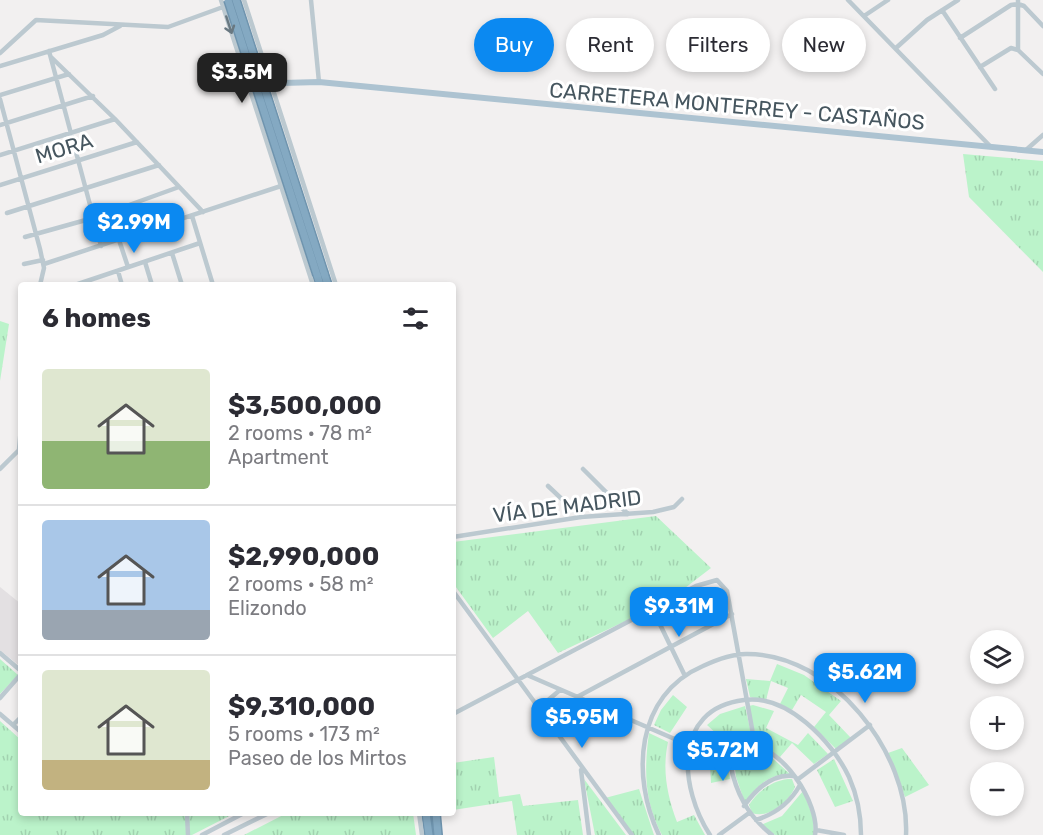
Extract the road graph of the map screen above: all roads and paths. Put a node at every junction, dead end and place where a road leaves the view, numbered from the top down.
1 (221, 0) edge
2 (228, 0) edge
3 (236, 0) edge
4 (244, 0) edge
5 (311, 0) edge
6 (848, 0) edge
7 (888, 0) edge
8 (958, 0) edge
9 (1018, 2) edge
10 (223, 7) junction
11 (942, 10) junction
12 (864, 16) junction
13 (120, 26) junction
14 (1043, 26) edge
15 (960, 38) junction
16 (258, 45) junction
17 (896, 48) junction
18 (237, 50) junction
19 (1018, 50) junction
20 (0, 53) edge
21 (50, 54) junction
22 (0, 66) edge
23 (980, 67) junction
24 (69, 74) junction
25 (1043, 74) edge
26 (56, 79) junction
27 (270, 82) junction
28 (319, 82) junction
29 (248, 84) junction
30 (994, 89) dead end
31 (93, 96) junction
32 (0, 97) edge
33 (63, 106) junction
34 (280, 113) junction
35 (258, 116) junction
36 (116, 119) junction
37 (6, 123) junction
38 (0, 125) edge
39 (70, 134) junction
40 (1043, 135) edge
41 (137, 142) junction
42 (990, 146) junction
43 (1026, 150) junction
44 (13, 152) junction
45 (1043, 152) edge
46 (0, 155) edge
47 (78, 160) junction
48 (159, 165) junction
49 (20, 179) junction
50 (0, 185) edge
51 (281, 186) junction
52 (179, 187) junction
53 (85, 190) junction
54 (28, 207) junction
55 (203, 212) junction
56 (7, 213) dead end
57 (192, 216) junction
58 (93, 218) junction
59 (37, 234) junction
60 (25, 237) dead end
61 (119, 240) junction
62 (200, 243) junction
63 (101, 246) junction
64 (172, 253) junction
65 (43, 262) junction
66 (145, 262) junction
67 (24, 264) dead end
68 (128, 267) junction
69 (118, 271) junction
70 (321, 274) junction
71 (40, 282) edge
72 (93, 282) edge
73 (121, 282) edge
74 (151, 282) edge
75 (181, 282) edge
76 (212, 282) edge
77 (312, 282) edge
78 (320, 282) edge
79 (326, 282) edge
80 (335, 282) edge
81 (18, 454) edge
82 (0, 469) edge
83 (583, 469) dead end
84 (548, 486) dead end
85 (682, 499) dead end
86 (628, 514) junction
87 (581, 517) junction
88 (456, 537) edge
89 (456, 595) edge
90 (653, 610) junction
91 (732, 614) junction
92 (670, 647) junction
93 (0, 653) edge
94 (738, 654) junction
95 (18, 670) edge
96 (527, 675) junction
97 (685, 676) junction
98 (18, 677) edge
99 (516, 681) junction
100 (560, 690) junction
101 (577, 697) junction
102 (0, 698) edge
103 (745, 700) junction
104 (540, 707) junction
105 (456, 712) edge
106 (0, 714) edge
107 (18, 720) edge
108 (13, 725) junction
109 (870, 725) junction
110 (648, 726) junction
111 (18, 729) edge
112 (689, 744) junction
113 (755, 746) junction
114 (833, 752) junction
115 (730, 763) junction
116 (580, 768) junction
117 (797, 780) junction
118 (744, 806) junction
119 (749, 813) junction
120 (187, 816) edge
121 (238, 816) edge
122 (262, 816) edge
123 (419, 816) edge
124 (426, 816) edge
125 (436, 816) edge
126 (756, 820) junction
127 (816, 832) edge
128 (188, 835) edge
129 (202, 835) edge
130 (224, 835) edge
131 (422, 835) edge
132 (429, 835) edge
133 (438, 835) edge
134 (589, 835) edge
135 (632, 835) edge
136 (659, 835) edge
137 (710, 835) edge
138 (719, 835) edge
139 (772, 835) edge
140 (844, 835) edge
141 (861, 835) edge
142 (906, 835) edge

1 - 10 street
2 - 70 highway, bridge
3 - 70 highway, bridge
4 - 16 street
5 - 28 street
6 - 12 street
7 - 12 street
8 - 11 street
9 - 14 street
9 - 15 street
9 - 19 street
10 - 13 street
10 -> 18 street
11 - 15 street
11 - 17 street
12 - 17 street
13 - 20 street
13 - 21 street
15 - 23 street
16 - 18 street
16 - 27 street
17 - 42 street
18 - 29 street
19 - 23 street
19 - 25 street
21 - 22 street
21 - 24 street
21 - 26 street
23 - 30 street
24 - 26 street
24 - 31 street
26 - 32 street
26 - 33 street
27 - 28 main road, CARRETERA MONTERREY - CASTAÑOS
27 - 29 main road, CARRETERA MONTERREY - CASTAÑOS
27 - 34 street
28 - 42 main road, CARRETERA MONTERREY - CASTAÑOS
29 - 35 street
31 - 33 street
31 - 36 street
32 - 37 street
33 - 37 street
33 - 39 street
34 - 35 street
34 - 80 street
35 - 51 street
36 - 39 street
36 - 41 street
37 - 38 street
37 - 44 street
39 - 44 street
39 - 47 street
40 - 43 street
41 - 47 street, MORA
41 - 48 street
42 - 43 main road, CARRETERA MONTERREY - CASTAÑOS
43 - 45 main road, CARRETERA MONTERREY - CASTAÑOS
44 - 46 street
44 - 49 street
47 - 49 street, MORA
47 - 53 street
48 - 52 street
48 - 53 street
49 - 50 street, MORA
49 - 54 street
51 - 55 street
51 - 77 street
52 - 55 street
52 - 58 street
53 - 54 street
53 - 58 street
54 - 56 street
54 - 59 street
55 - 57 street
57 - 61 street
57 - 62 street
58 - 59 street
58 - 63 street
59 - 60 street
59 - 65 street
61 - 63 street
61 - 68 street
62 - 64 street
62 - 76 street
63 - 65 street
64 - 66 street
64 - 75 street
65 - 67 street
65 - 71 street
66 - 68 street
66 - 74 street
68 - 69 street
69 - 72 street
69 - 73 street
70 - 78 highway
70 - 79 highway
81 - 82 street
83 - 86 street
84 - 87 street
85 - 86 street, VÍA DE MADRID
86 - 87 street, VÍA DE MADRID
87 - 88 street, VÍA DE MADRID
89 - 99 street
90 - 91 street
90 - 92 street
90 - 96 street
91 - 92 street
91 - 94 street
92 - 97 street
92 - 101 street
93 - 95 street
94 - 97 street
94 - 103 street
94 - 109 street
96 - 99 street
96 - 100 street
97 - 110 street
98 - 102 street
99 - 104 street
99 - 105 street
100 - 101 street
100 - 104 street
101 - 110 street
103 - 112 street
103 - 113 street
103 - 114 street
104 - 116 street
106 - 108 street
107 - 108 street
108 - 111 street
109 - 114 street
109 - 142 street
110 - 112 street
110 - 136 street
112 - 115 street
112 - 137 street
113 - 115 street
113 - 117 street
114 - 117 street
114 - 141 street
115 - 118 street
116 - 134 street
116 - 135 street
117 - 118 street
117 - 126 street
117 - 127 street
118 - 119 street
119 - 126 street
119 - 138 street
120 - 128 street
121 - 129 street
122 - 130 street
123 - 131 street
124 - 132 highway
125 - 133 highway
126 - 139 street
127 - 140 street

